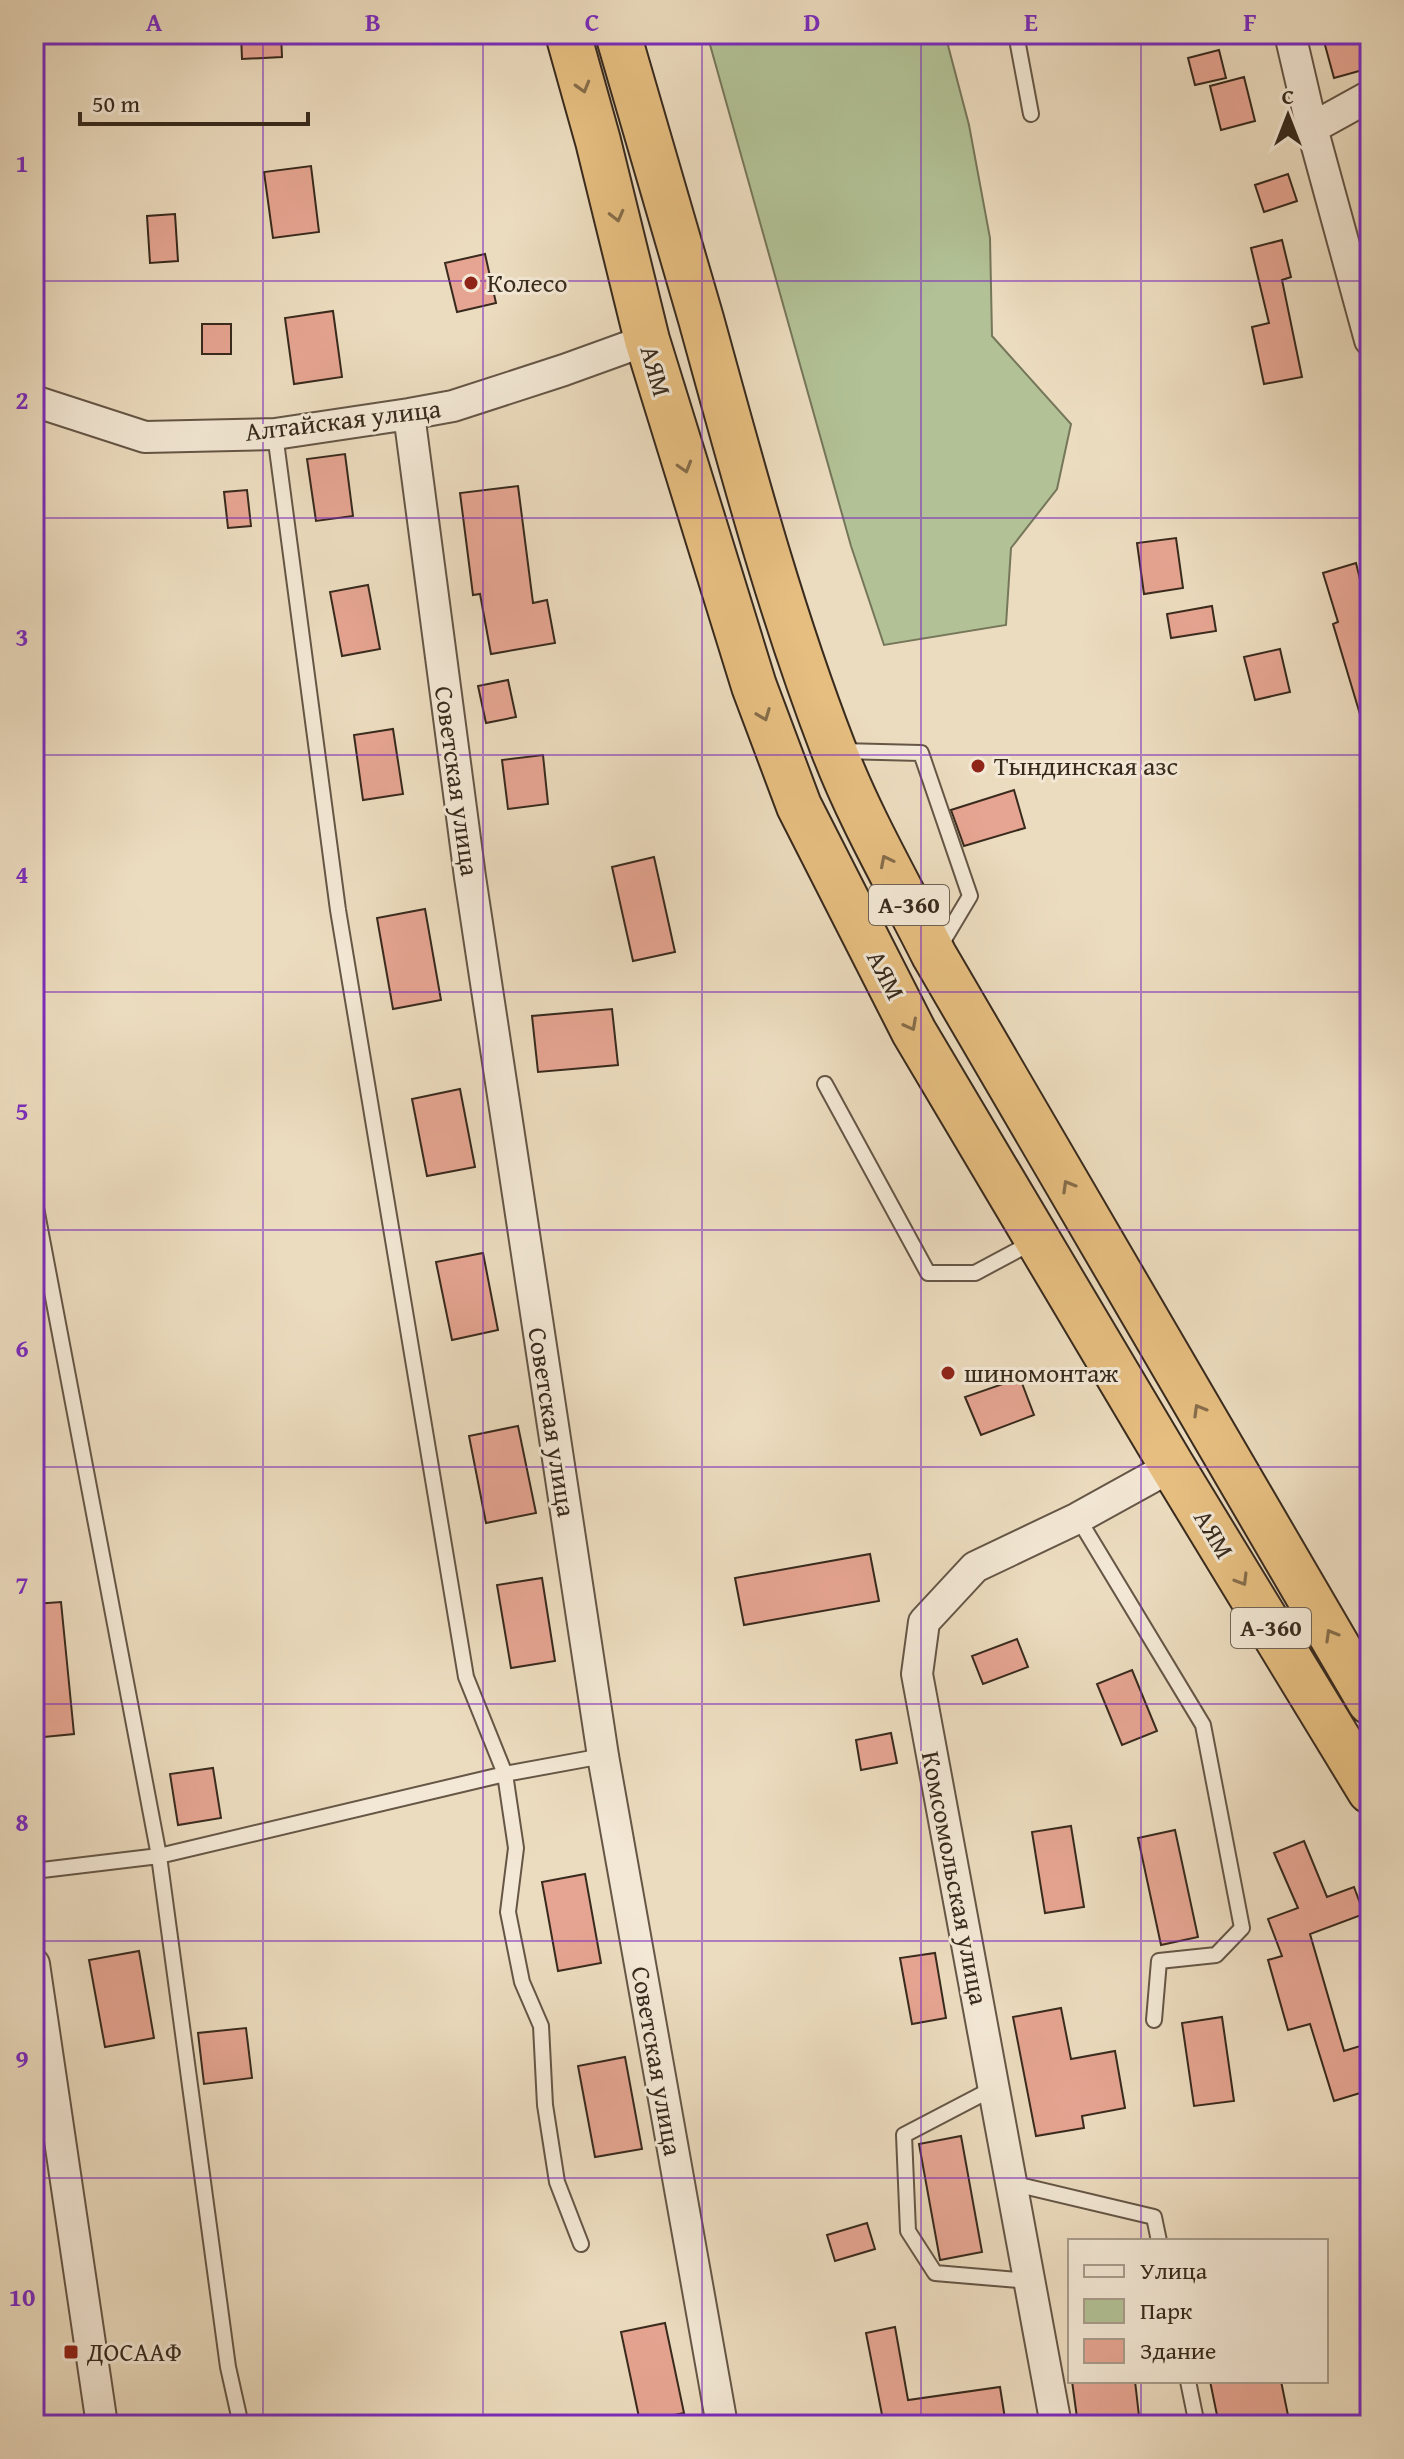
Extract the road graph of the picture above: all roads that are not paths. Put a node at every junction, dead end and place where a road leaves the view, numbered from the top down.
1 (568, 34) edge
2 (618, 34) edge
3 (1016, 34) edge
4 (1290, 34) edge
5 (1370, 96) edge
6 (1031, 114) dead end
7 (1312, 128) junction
8 (647, 340) junction
9 (1370, 340) edge
10 (34, 401) edge
11 (409, 414) junction
12 (275, 434) junction
13 (834, 751) junction
14 (934, 955) junction
15 (825, 1084) dead end
16 (34, 1197) edge
17 (1037, 1239) junction
18 (1172, 1466) junction
19 (1078, 1518) junction
20 (1370, 1702) edge
21 (603, 1756) junction
22 (505, 1774) junction
23 (1370, 1791) edge
24 (159, 1856) junction
25 (34, 1871) edge
26 (34, 1964) edge
27 (1154, 2020) dead end
28 (994, 2088) junction
29 (47, 2139) edge
30 (1011, 2183) junction
31 (1159, 2239) edge
32 (581, 2244) dead end
33 (1029, 2281) junction
34 (1188, 2383) edge
35 (102, 2425) edge
36 (241, 2425) edge
37 (722, 2425) edge
38 (1056, 2425) edge
39 (1197, 2425) edge

1 -> 8 highway, АЯМ / А-360
2 - 13 highway, АЯМ / А-360
3 - 6 lane
4 - 7 street
5 - 7 street
7 - 9 street
8 - 11 street, Алтайская улица
8 -> 17 highway, АЯМ / А-360
10 - 12 street, Алтайская улица
11 - 12 street, Алтайская улица
11 - 21 street, Советская улица
12 - 22 lane
14 -> 13 highway, АЯМ / А-360
13 - 14 lane
20 -> 14 highway, АЯМ / А-360
15 - 17 lane
16 - 24 lane
17 - 18 highway, АЯМ / А-360
18 - 19 street, Комсомольская улица
18 -> 23 highway, АЯМ / А-360
19 - 27 lane
19 - 28 street, Комсомольская улица
21 - 22 lane
21 - 37 street, Советская улица
22 - 24 lane
22 - 32 lane
24 - 25 lane
24 - 36 lane
26 - 29 street
28 - 30 street, Комсомольская улица
28 - 33 lane
29 - 35 street
30 - 31 lane
30 - 33 street, Комсомольская улица
33 - 38 street, Комсомольская улица
34 - 39 lane

